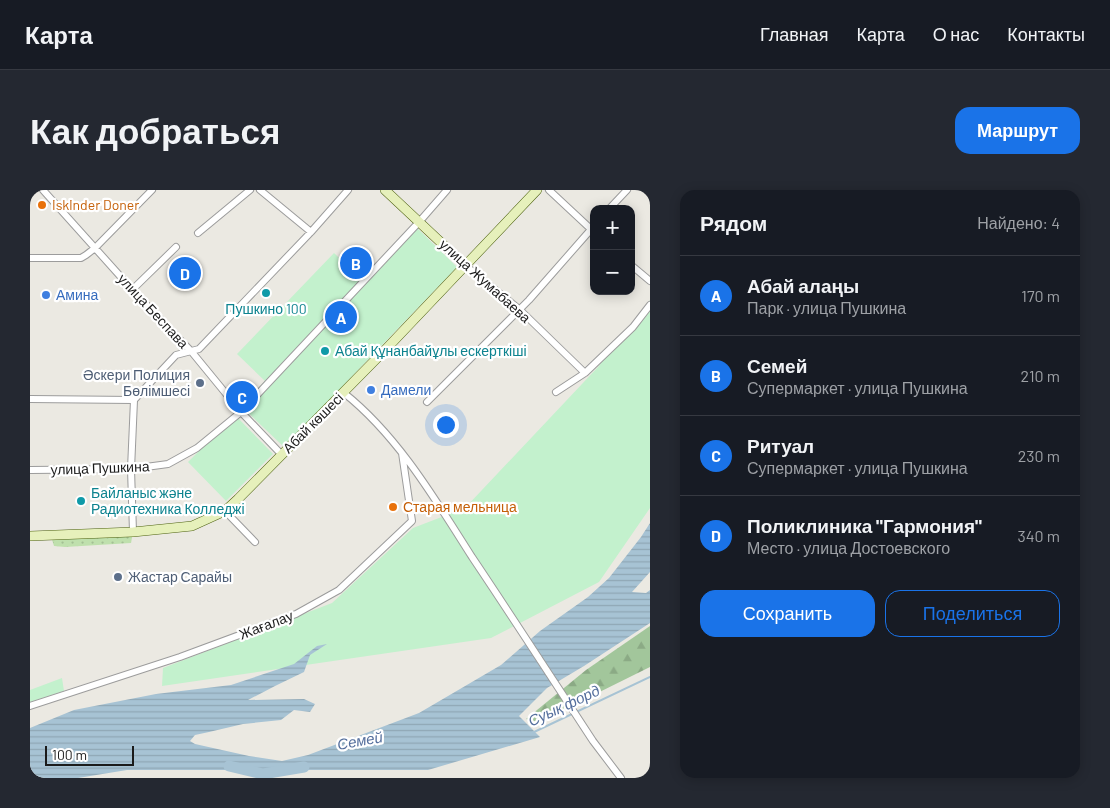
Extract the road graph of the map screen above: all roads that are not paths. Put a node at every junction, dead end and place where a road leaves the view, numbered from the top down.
1 (43, 190) edge
2 (152, 190) edge
3 (250, 190) edge
4 (260, 190) edge
5 (348, 190) edge
6 (385, 190) edge
7 (447, 190) edge
8 (537, 190) edge
9 (549, 190) edge
10 (627, 190) edge
11 (614, 205) edge
12 (420, 222) junction
13 (590, 226) edge
14 (311, 232) junction
15 (590, 232) edge
16 (198, 233) dead end
17 (176, 247) dead end
18 (95, 248) junction
19 (32, 258) edge
20 (466, 266) junction
21 (635, 268) edge
22 (650, 281) edge
23 (133, 289) junction
24 (650, 305) edge
25 (518, 309) junction
26 (191, 351) junction
27 (585, 373) junction
28 (556, 392) dead end
29 (344, 393) junction
30 (30, 399) edge
31 (134, 400) junction
32 (427, 402) dead end
33 (241, 412) junction
34 (402, 453) junction
35 (282, 455) junction
36 (30, 470) edge
37 (131, 470) junction
38 (225, 511) junction
39 (133, 532) junction
40 (30, 536) edge
41 (255, 542) dead end
42 (30, 706) edge
43 (621, 778) edge

1 - 18 street, улица Беспава
2 - 18 street
3 - 16 street
4 - 14 street
5 - 14 street
6 - 12 main road, улица Жумабаева
7 - 12 street, улица Пушкина
8 - 20 main road, Абай көшесі
9 - 13 street
10 - 11 street
12 - 20 main road, улица Жумабаева
12 - 33 street, улица Пушкина
14 - 26 street
15 - 25 street
17 - 23 street
18 - 19 street
18 - 23 street, улица Беспава
20 - 25 street, улица Жумабаева
20 - 29 main road, Абай көшесі
21 - 22 street
23 - 26 street, улица Беспава
24 - 27 street
25 - 27 street, улица Жумабаева
25 - 32 street
26 - 31 street
26 - 33 street, улица Беспава
27 - 28 street
29 - 34 street
29 - 35 main road, Абай көшесі
30 - 31 street
31 - 37 street
33 - 35 street, улица Беспава
33 - 37 street, улица Пушкина
34 - 42 street, Жағалау
34 - 43 street
35 - 38 main road, Абай көшесі
36 - 37 street, улица Пушкина
37 - 39 street
38 - 39 main road, Абай көшесі
38 - 41 street
39 - 40 main road, Абай көшесі

